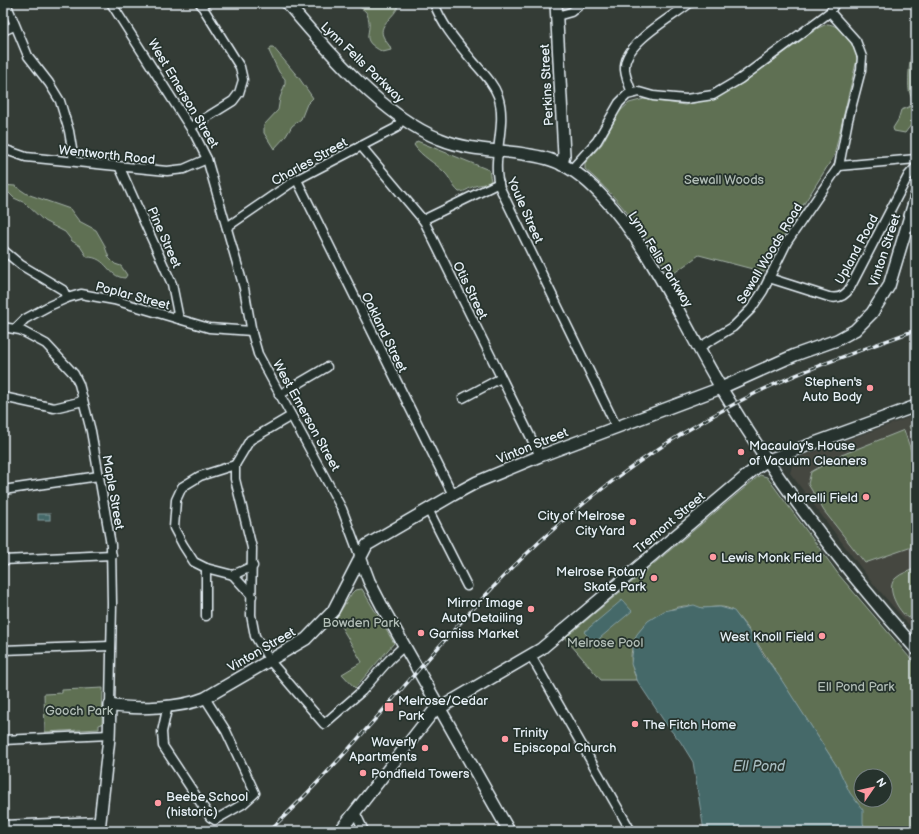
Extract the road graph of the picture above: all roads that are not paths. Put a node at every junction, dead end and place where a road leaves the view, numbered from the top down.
1 (6, 3) edge
2 (111, 3) edge
3 (200, 3) edge
4 (287, 3) edge
5 (434, 3) edge
6 (556, 3) edge
7 (582, 3) edge
8 (690, 3) edge
9 (836, 3) edge
10 (830, 12) junction
11 (557, 16) junction
12 (14, 26) junction
13 (3, 32) edge
14 (632, 93) junction
15 (403, 118) junction
16 (190, 127) junction
17 (361, 146) junction
18 (3, 149) edge
19 (498, 151) junction
20 (208, 159) junction
21 (916, 159) edge
22 (74, 161) junction
23 (839, 166) junction
24 (567, 167) junction
25 (916, 167) edge
26 (120, 168) junction
27 (297, 180) junction
28 (498, 183) junction
29 (916, 196) edge
30 (423, 220) junction
31 (226, 227) junction
32 (3, 250) edge
33 (769, 278) junction
34 (67, 298) junction
35 (179, 320) junction
36 (3, 326) edge
37 (16, 328) junction
38 (252, 331) junction
39 (698, 348) junction
40 (327, 367) dead end
41 (502, 378) junction
42 (721, 388) junction
43 (279, 395) junction
44 (3, 397) edge
45 (463, 398) dead end
46 (83, 400) junction
47 (916, 406) edge
48 (291, 416) junction
49 (617, 428) junction
50 (540, 456) junction
51 (768, 460) junction
52 (235, 466) junction
53 (99, 476) junction
54 (3, 490) edge
55 (453, 495) junction
56 (428, 509) junction
57 (112, 555) junction
58 (360, 557) junction
59 (3, 560) edge
60 (253, 566) junction
61 (206, 568) junction
62 (233, 575) junction
63 (467, 586) dead end
64 (252, 596) junction
65 (206, 616) dead end
66 (110, 646) junction
67 (402, 648) junction
68 (916, 649) edge
69 (3, 650) edge
70 (531, 656) junction
71 (270, 661) junction
72 (205, 698) junction
73 (110, 705) junction
74 (168, 705) junction
75 (134, 708) junction
76 (440, 708) junction
77 (110, 721) junction
78 (109, 735) junction
79 (3, 740) edge
80 (355, 812) junction
81 (3, 825) edge
82 (100, 826) edge
83 (340, 831) edge
84 (364, 831) edge
85 (509, 831) edge
86 (631, 831) edge

1 - 12 street
2 - 16 street, West Emerson Street
3 - 16 street
4 - 15 street, Lynn Fells Parkway
5 - 19 street, Youle Street
6 - 11 street, Perkins Street
7 - 11 street
8 - 14 street
9 - 10 street
10 - 14 street
10 - 23 street, Sewall Woods Road
11 - 24 street, Perkins Street
12 - 13 street
12 - 22 street
14 - 24 street
15 - 17 street, Charles Street
15 - 19 street, Lynn Fells Parkway
16 - 20 street, West Emerson Street
17 - 27 street, Charles Street
17 - 30 street, Otis Street
18 - 22 street, Wentworth Road
19 - 24 street, Lynn Fells Parkway
19 - 28 street, Youle Street
20 - 26 street, Wentworth Road
20 - 31 street, West Emerson Street
21 - 23 street
22 - 26 street, Wentworth Road
23 - 33 street, Sewall Woods Road
24 - 39 street, Lynn Fells Parkway
25 - 33 street, Upland Road
26 - 35 street, Pine Street
27 - 31 street, Charles Street
27 - 55 street, Oakland Street
28 - 30 street
28 - 49 street, Youle Street
29 - 42 street, Vinton Street
30 - 41 street, Otis Street
31 - 38 street, West Emerson Street
32 - 34 street
33 - 39 street, Sewall Woods Road
34 - 35 street, Poplar Street
34 - 37 street, Poplar Street
35 - 38 street, Poplar Street
36 - 37 street, Maple Street
37 - 46 street, Maple Street
38 - 43 street, West Emerson Street
39 - 42 street, Lynn Fells Parkway
40 - 43 street
41 - 45 street
41 - 50 street, Otis Street
42 - 49 street, Vinton Street
42 - 51 street, Lynn Fells Parkway
43 - 48 street, West Emerson Street
44 - 46 street
46 - 53 street, Maple Street
47 - 51 street, Tremont Street
48 - 52 street
48 - 58 street, West Emerson Street
49 - 50 street, Vinton Street
50 - 55 street, Vinton Street
51 - 68 street, Lynn Fells Parkway
51 - 70 street, Tremont Street
52 - 60 street
52 - 61 street
53 - 54 street
53 - 57 street, Maple Street
55 - 56 street, Vinton Street
56 - 58 street, Vinton Street
56 - 63 street
57 - 59 street
57 - 66 street, Maple Street
58 - 67 street, West Emerson Street
58 - 71 street, Vinton Street
60 - 62 street
60 - 64 street
61 - 62 street
61 - 65 street
62 - 64 street
64 - 71 street
66 - 69 street
66 - 73 street, Maple Street
67 - 71 street
67 - 76 street, West Emerson Street
70 - 76 street, Tremont Street
70 - 86 street
71 - 72 street, Vinton Street
72 - 74 street, Vinton Street
72 - 74 street
73 - 75 street, Vinton Street
73 - 77 street
74 - 75 street, Vinton Street
75 - 77 street, Vinton Street
76 - 80 street, Tremont Street
76 - 85 street, West Emerson Street
77 - 78 street
78 - 79 street
78 - 82 street
80 - 83 street, Tremont Street
80 - 84 street
81 - 82 street

